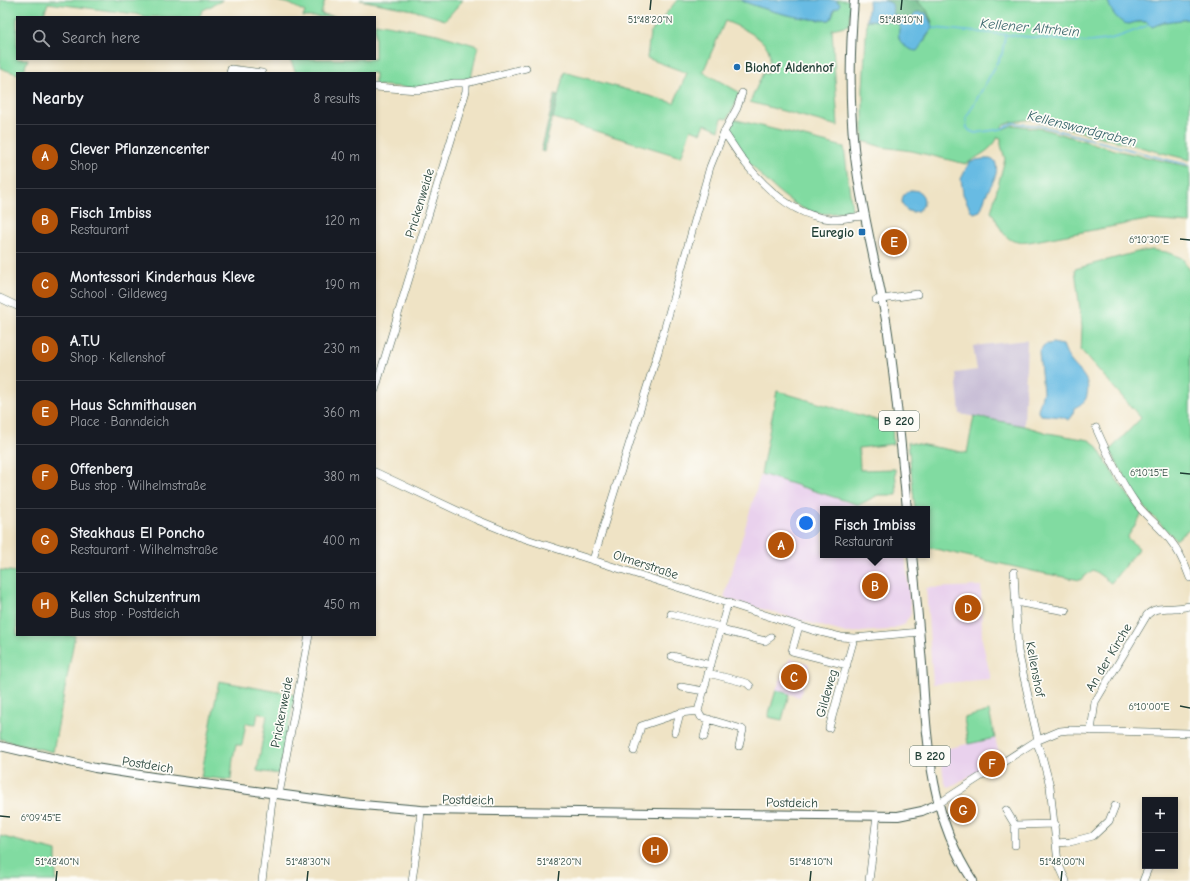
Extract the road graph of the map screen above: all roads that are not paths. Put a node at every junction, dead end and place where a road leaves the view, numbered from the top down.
1 (854, 0) edge
2 (526, 68) dead end
3 (230, 72) edge
4 (254, 72) edge
5 (466, 82) junction
6 (376, 87) edge
7 (742, 93) dead end
8 (724, 132) junction
9 (864, 216) junction
10 (917, 294) dead end
11 (0, 298) edge
12 (879, 299) junction
13 (16, 306) edge
14 (376, 387) edge
15 (1096, 428) dead end
16 (376, 472) edge
17 (907, 506) edge
18 (912, 558) edge
19 (593, 560) junction
20 (1014, 572) dead end
21 (1190, 578) edge
22 (728, 602) junction
23 (1015, 602) junction
24 (1190, 606) edge
25 (1066, 611) dead end
26 (671, 614) dead end
27 (799, 626) junction
28 (721, 627) junction
29 (920, 632) junction
30 (309, 636) edge
31 (771, 637) dead end
32 (854, 638) junction
33 (672, 656) dead end
34 (711, 665) junction
35 (847, 665) junction
36 (708, 673) junction
37 (750, 686) dead end
38 (682, 687) dead end
39 (704, 691) junction
40 (698, 711) junction
41 (680, 713) junction
42 (709, 719) junction
43 (829, 728) dead end
44 (1091, 731) junction
45 (675, 732) dead end
46 (1190, 733) edge
47 (704, 737) dead end
48 (1037, 741) junction
49 (0, 746) edge
50 (739, 746) dead end
51 (634, 751) dead end
52 (935, 791) junction
53 (276, 794) junction
54 (952, 795) junction
55 (938, 804) junction
56 (1115, 806) dead end
57 (420, 810) junction
58 (1006, 810) dead end
59 (877, 815) junction
60 (1055, 824) junction
61 (1015, 825) junction
62 (1056, 843) junction
63 (1015, 845) dead end
64 (1148, 869) edge
65 (262, 881) edge
66 (412, 881) edge
67 (869, 881) edge
68 (973, 881) edge
69 (1066, 881) edge
70 (1143, 881) edge

1 - 9 main road, B 220
2 - 5 street
3 - 4 street
5 - 6 street
5 - 14 street, Prickenweide
7 - 8 street
8 - 9 street
8 - 19 street
9 - 12 main road, B 220
10 - 12 street
11 - 13 street
12 - 17 main road, B 220
15 - 21 street
16 - 19 street, Olmerstraße
18 - 29 main road, B 220
19 - 22 street, Olmerstraße
20 - 23 street, Kellenshof
22 - 27 street, Olmerstraße
22 - 28 street
23 - 25 street
23 - 48 street, Kellenshof
24 - 44 street, An der Kirche
26 - 28 street
27 - 32 street, Olmerstraße
27 - 35 street, Gildeweg
28 - 31 street
28 - 34 street
29 - 32 street, Olmerstraße
29 - 52 main road, B 220
30 - 53 street, Prickenweide
32 - 35 street, Gildeweg
33 - 34 street
34 - 36 street
35 - 43 street, Gildeweg
36 - 37 street
36 - 39 street
38 - 39 street
39 - 40 street
40 - 41 street
40 - 42 street
41 - 45 street
41 - 51 street
42 - 47 street
42 - 50 street
44 - 46 street
44 - 48 street
48 - 54 street
48 - 60 street, Kellenshof
49 - 53 main road, Postdeich
52 - 54 street
52 - 55 main road, B 220
53 - 57 main road, Postdeich
53 - 65 street, Prickenweide
54 - 55 street
55 - 59 main road, Postdeich
55 - 68 main road, B 220
56 - 62 street
57 - 59 main road, Postdeich
57 - 66 street
58 - 61 street
59 - 67 street
60 - 61 street
60 - 62 street, Kellenshof
61 - 63 street
62 - 69 street, Kellenshof
64 - 70 street

